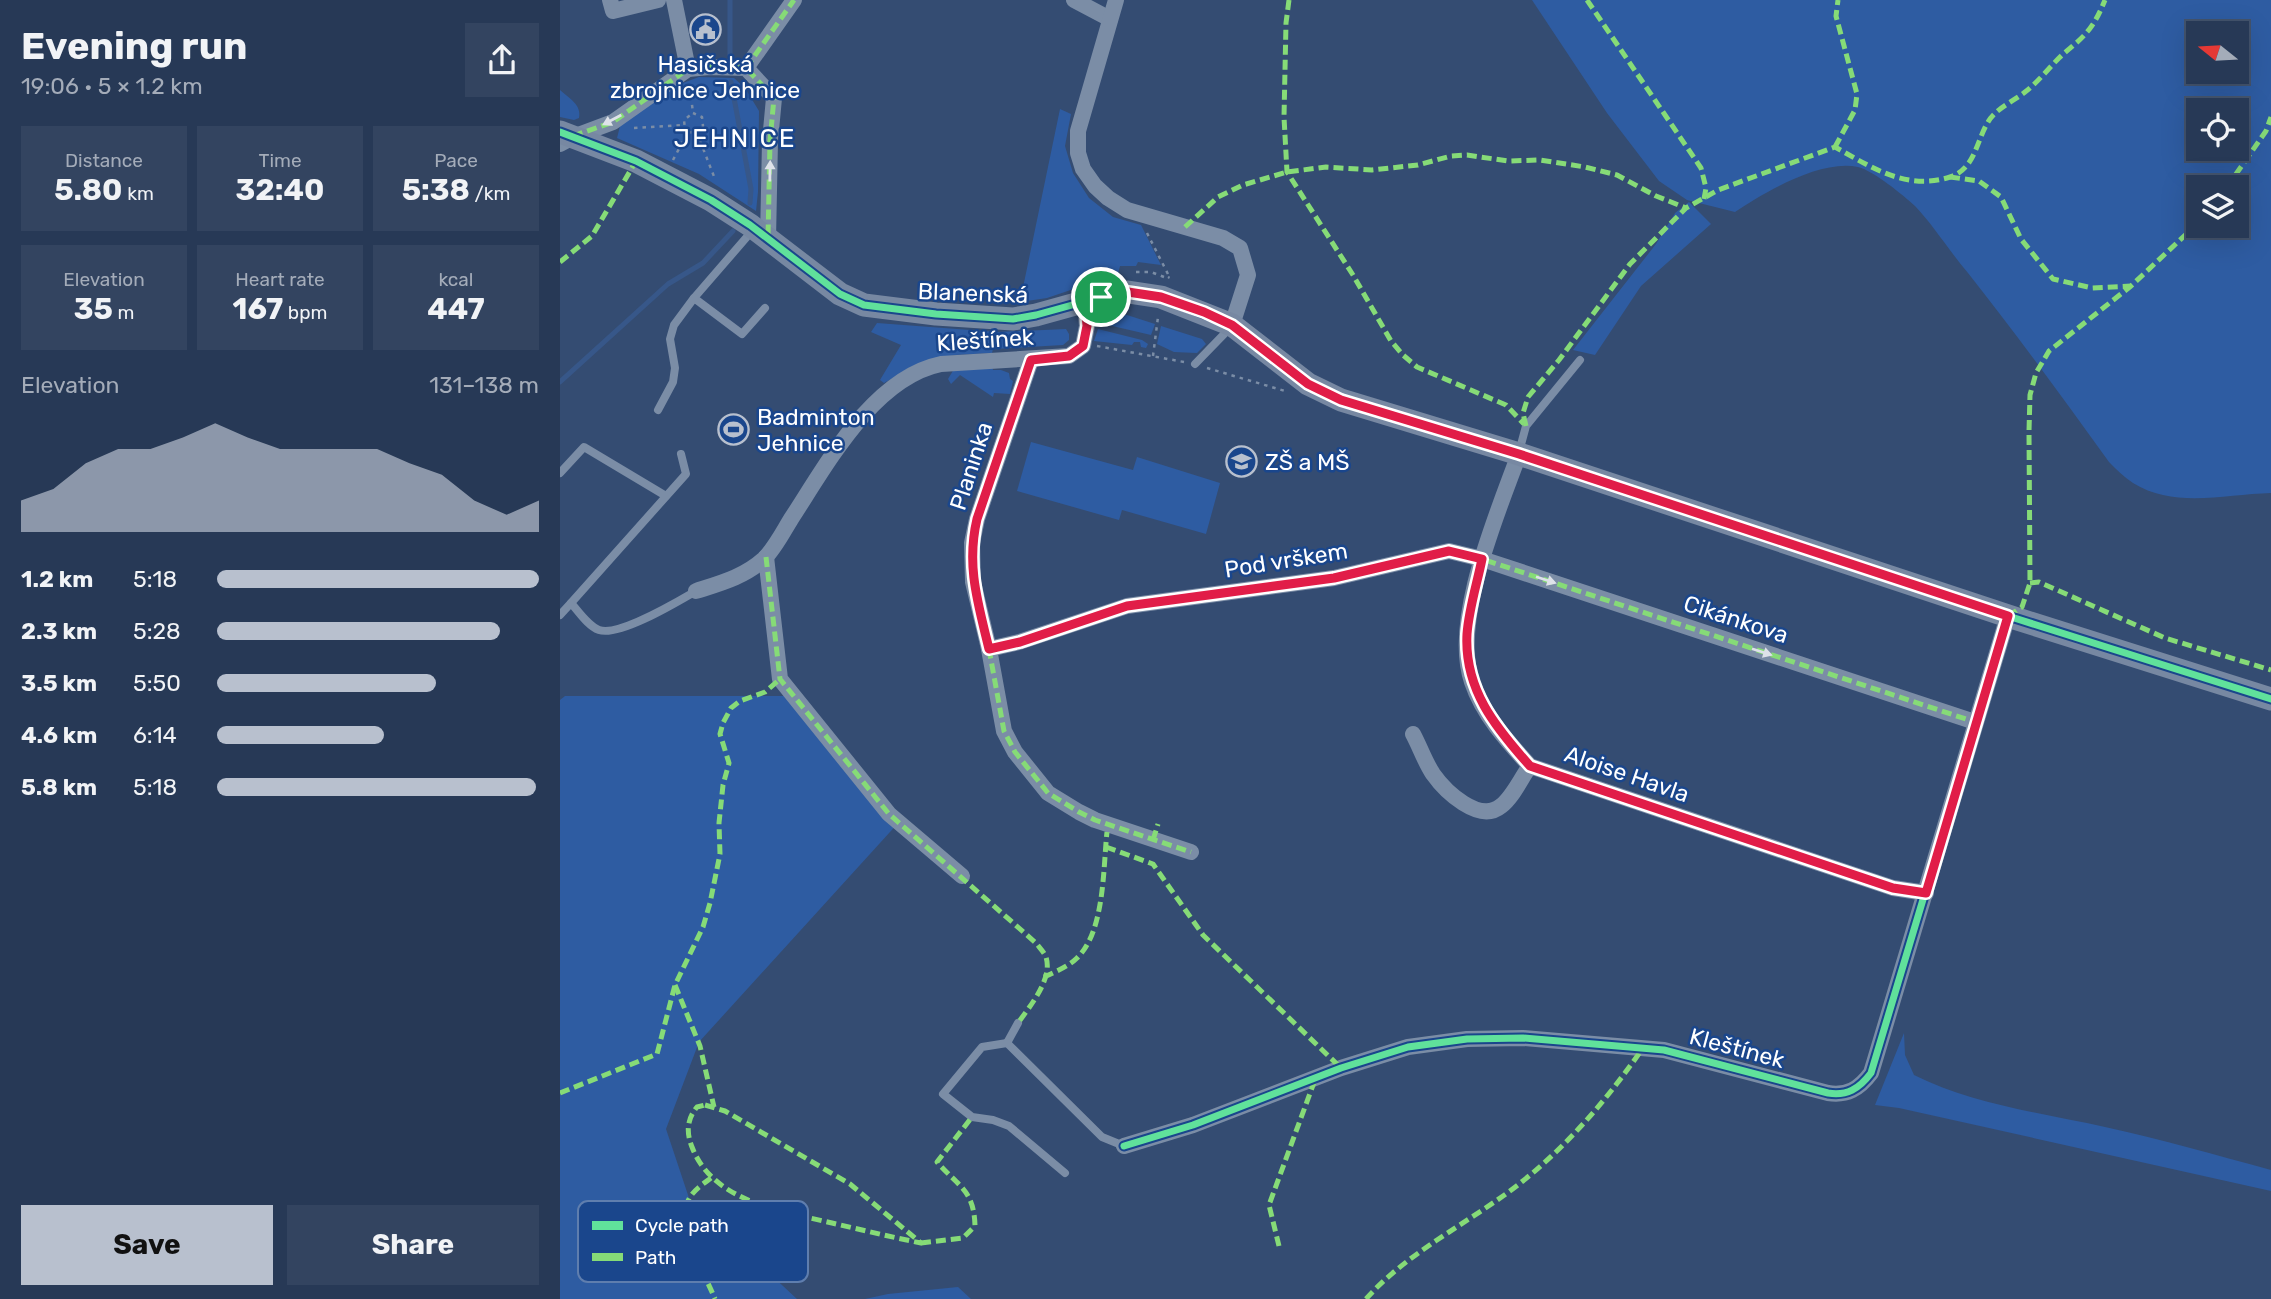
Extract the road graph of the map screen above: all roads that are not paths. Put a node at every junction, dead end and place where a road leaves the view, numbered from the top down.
1 (611, 0) edge
2 (658, 0) edge
3 (674, 0) edge
4 (794, 0) edge
5 (1074, 0) edge
6 (1116, 0) edge
7 (1110, 19) junction
8 (746, 68) junction
9 (688, 69) junction
10 (564, 138) edge
11 (761, 234) junction
12 (694, 298) junction
13 (1085, 302) junction
14 (765, 307) dead end
15 (1232, 325) junction
16 (1580, 359) dead end
17 (1031, 360) junction
18 (1195, 365) road end
19 (658, 410) dead end
20 (681, 454) dead end
21 (1519, 454) junction
22 (560, 473) edge
23 (666, 496) junction
24 (766, 557) junction
25 (1482, 559) junction
26 (696, 591) joint
27 (571, 603) junction
28 (560, 615) edge
29 (2008, 616) junction
30 (989, 649) junction
31 (2271, 699) edge
32 (1975, 722) junction
33 (1413, 734) dead end
34 (1530, 766) junction
35 (1191, 852) dead end
36 (962, 876) dead end
37 (1926, 893) junction
38 (1018, 1023) dead end
39 (1007, 1043) junction
40 (1124, 1146) joint
41 (1065, 1174) dead end

1 - 2 street
3 - 9 street
4 - 8 street
5 - 7 street
6 - 7 street
7 - 15 street
8 - 9 street
11 -> 8 street
9 -> 10 street
10 - 11 street, Blanenská
11 - 12 lane
11 - 13 street, Blanenská
12 - 14 lane
12 - 19 lane
13 - 15 street, Blanenská
13 - 17 street, Kleštínek
15 - 18 lane
15 - 21 street, Blanenská
16 - 21 lane
17 - 24 street, Kleštínek
17 - 30 street, Planinka
20 - 23 lane
21 - 25 street
21 - 29 street, Blanenská
22 - 23 lane
23 - 27 lane
24 - 26 street, Kleštínek
24 - 36 street
25 - 30 street, Pod vrškem
25 -> 32 street, Cikánkova
25 - 34 street, Aloise Havla
26 - 27 lane, Kleštínek
27 - 28 lane
29 - 31 street, Blanenská
29 - 32 street, Kleštínek
30 - 35 street, Planinka
32 - 37 street, Kleštínek
33 - 34 street
34 - 37 street, Aloise Havla
37 - 40 street, Kleštínek
38 - 39 lane
39 - 40 lane
39 - 41 lane

